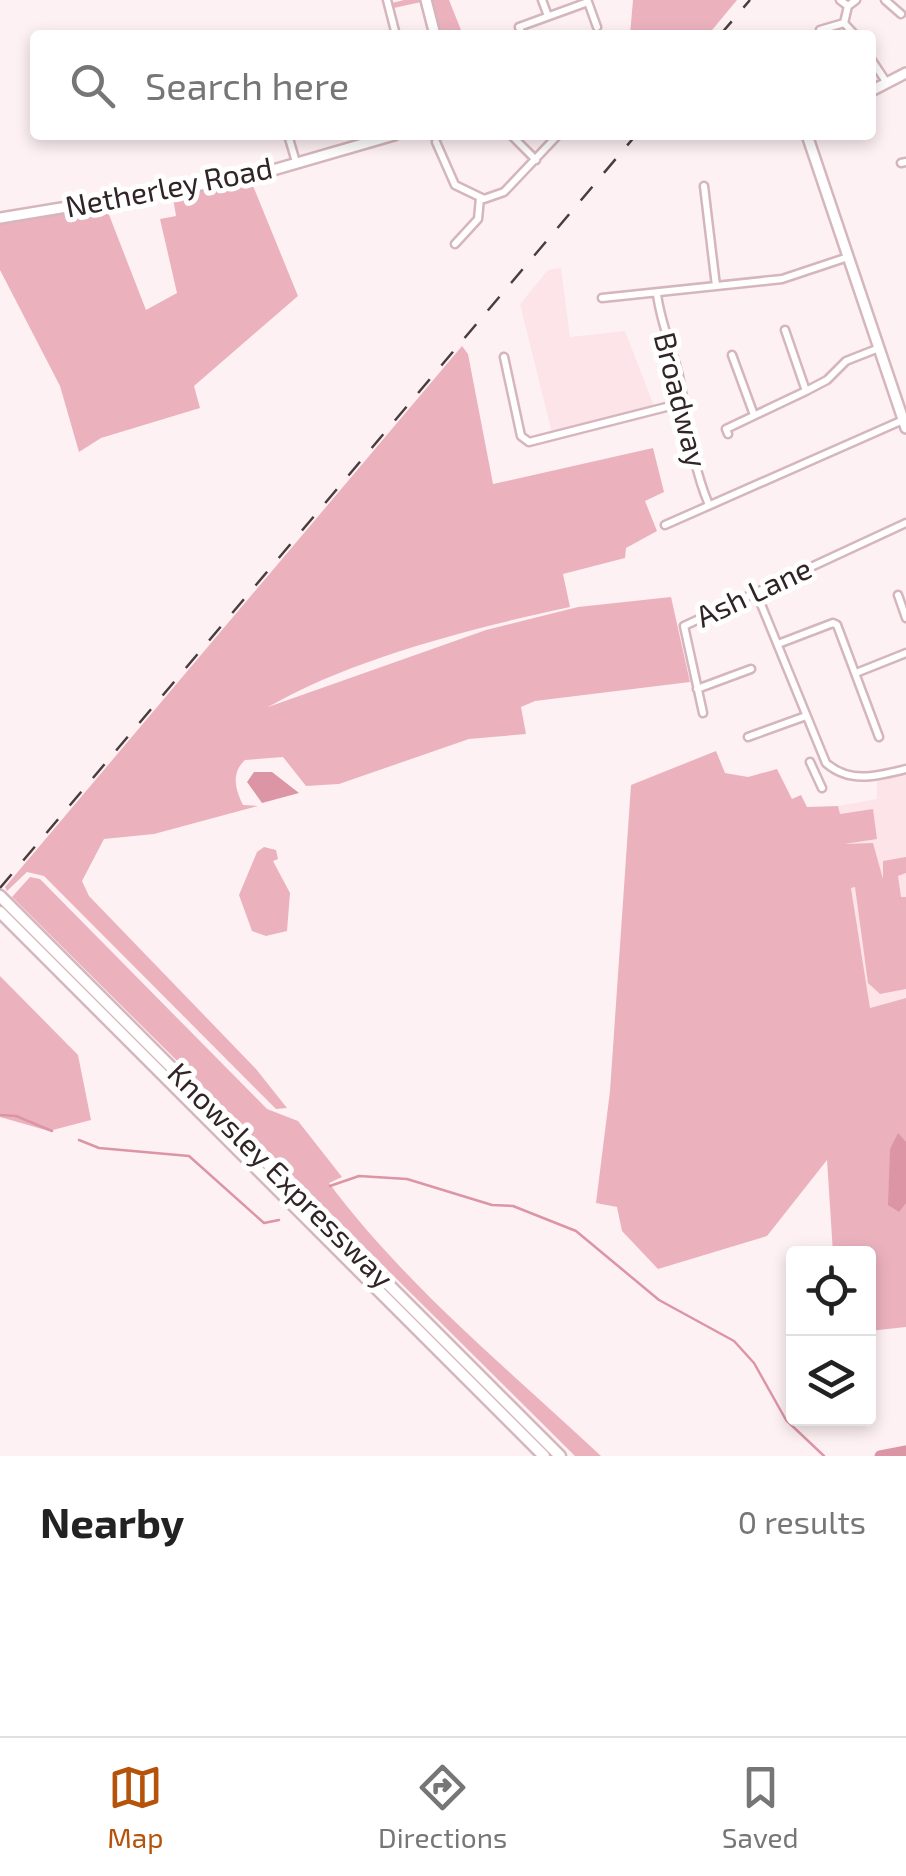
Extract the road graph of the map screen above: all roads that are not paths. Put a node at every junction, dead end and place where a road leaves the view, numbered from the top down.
1 (387, 0) edge
2 (427, 0) edge
3 (542, 0) edge
4 (840, 0) edge
5 (856, 0) edge
6 (885, 0) edge
7 (848, 6) junction
8 (901, 14) dead end
9 (548, 16) junction
10 (844, 23) junction
11 (597, 26) dead end
12 (395, 30) edge
13 (431, 30) edge
14 (520, 30) edge
15 (820, 30) dead end
16 (851, 30) edge
17 (876, 66) edge
18 (905, 76) edge
19 (887, 83) junction
20 (876, 89) edge
21 (289, 140) edge
22 (376, 140) edge
23 (516, 140) edge
24 (554, 140) edge
25 (809, 140) edge
26 (436, 142) dead end
27 (536, 160) junction
28 (296, 162) junction
29 (704, 186) dead end
30 (480, 198) junction
31 (0, 218) edge
32 (455, 244) dead end
33 (848, 257) junction
34 (716, 286) junction
35 (657, 294) junction
36 (602, 298) dead end
37 (796, 332) dead end
38 (879, 348) junction
39 (504, 358) dead end
40 (730, 360) dead end
41 (806, 391) junction
42 (682, 403) junction
43 (754, 415) junction
44 (905, 424) edge
45 (728, 434) dead end
46 (709, 505) junction
47 (906, 523) edge
48 (665, 524) dead end
49 (756, 592) junction
50 (898, 595) dead end
51 (906, 618) edge
52 (778, 644) junction
53 (906, 654) edge
54 (751, 668) dead end
55 (856, 673) junction
56 (697, 689) junction
57 (703, 713) dead end
58 (806, 716) junction
59 (748, 736) dead end
60 (879, 736) dead end
61 (810, 762) dead end
62 (826, 763) junction
63 (906, 769) edge
64 (814, 771) junction
65 (822, 788) dead end
66 (0, 896) edge
67 (6, 913) edge
68 (544, 1456) edge
69 (560, 1456) edge

1 - 12 street
2 - 13 main road
3 - 9 street
4 - 7 street
5 - 7 street
6 - 8 street
7 - 10 street
9 - 11 street
9 - 14 street
10 - 15 street
10 - 16 street
17 - 19 street
18 - 19 main road
19 - 20 main road
21 - 28 street
22 - 28 main road, Netherley Road
23 - 27 street
24 - 27 street
25 - 33 main road
26 - 30 street
27 - 30 street
28 - 31 main road, Netherley Road
29 - 34 street
30 - 32 street
33 - 34 street
33 - 38 main road
34 - 35 street
35 - 36 street
35 - 42 street, Broadway
37 - 41 street
38 - 41 street
38 - 44 main road
39 - 42 street
40 - 43 street
41 - 43 street
42 - 46 street, Broadway
43 - 45 street
44 - 46 street
46 - 48 street
47 - 49 street, Ash Lane
49 - 52 street
49 - 56 street, Ash Lane
50 - 51 street
52 - 55 street
52 - 58 street
53 - 55 street
54 - 56 street
55 - 60 street
56 - 57 street, Ash Lane
58 - 59 street
58 - 62 street
61 - 64 street
62 - 63 street
62 - 64 street
64 - 65 street
66 - 67 highway, Knowsley Expressway
67 - 68 highway, Knowsley Expressway
67 - 69 highway, Knowsley Expressway

